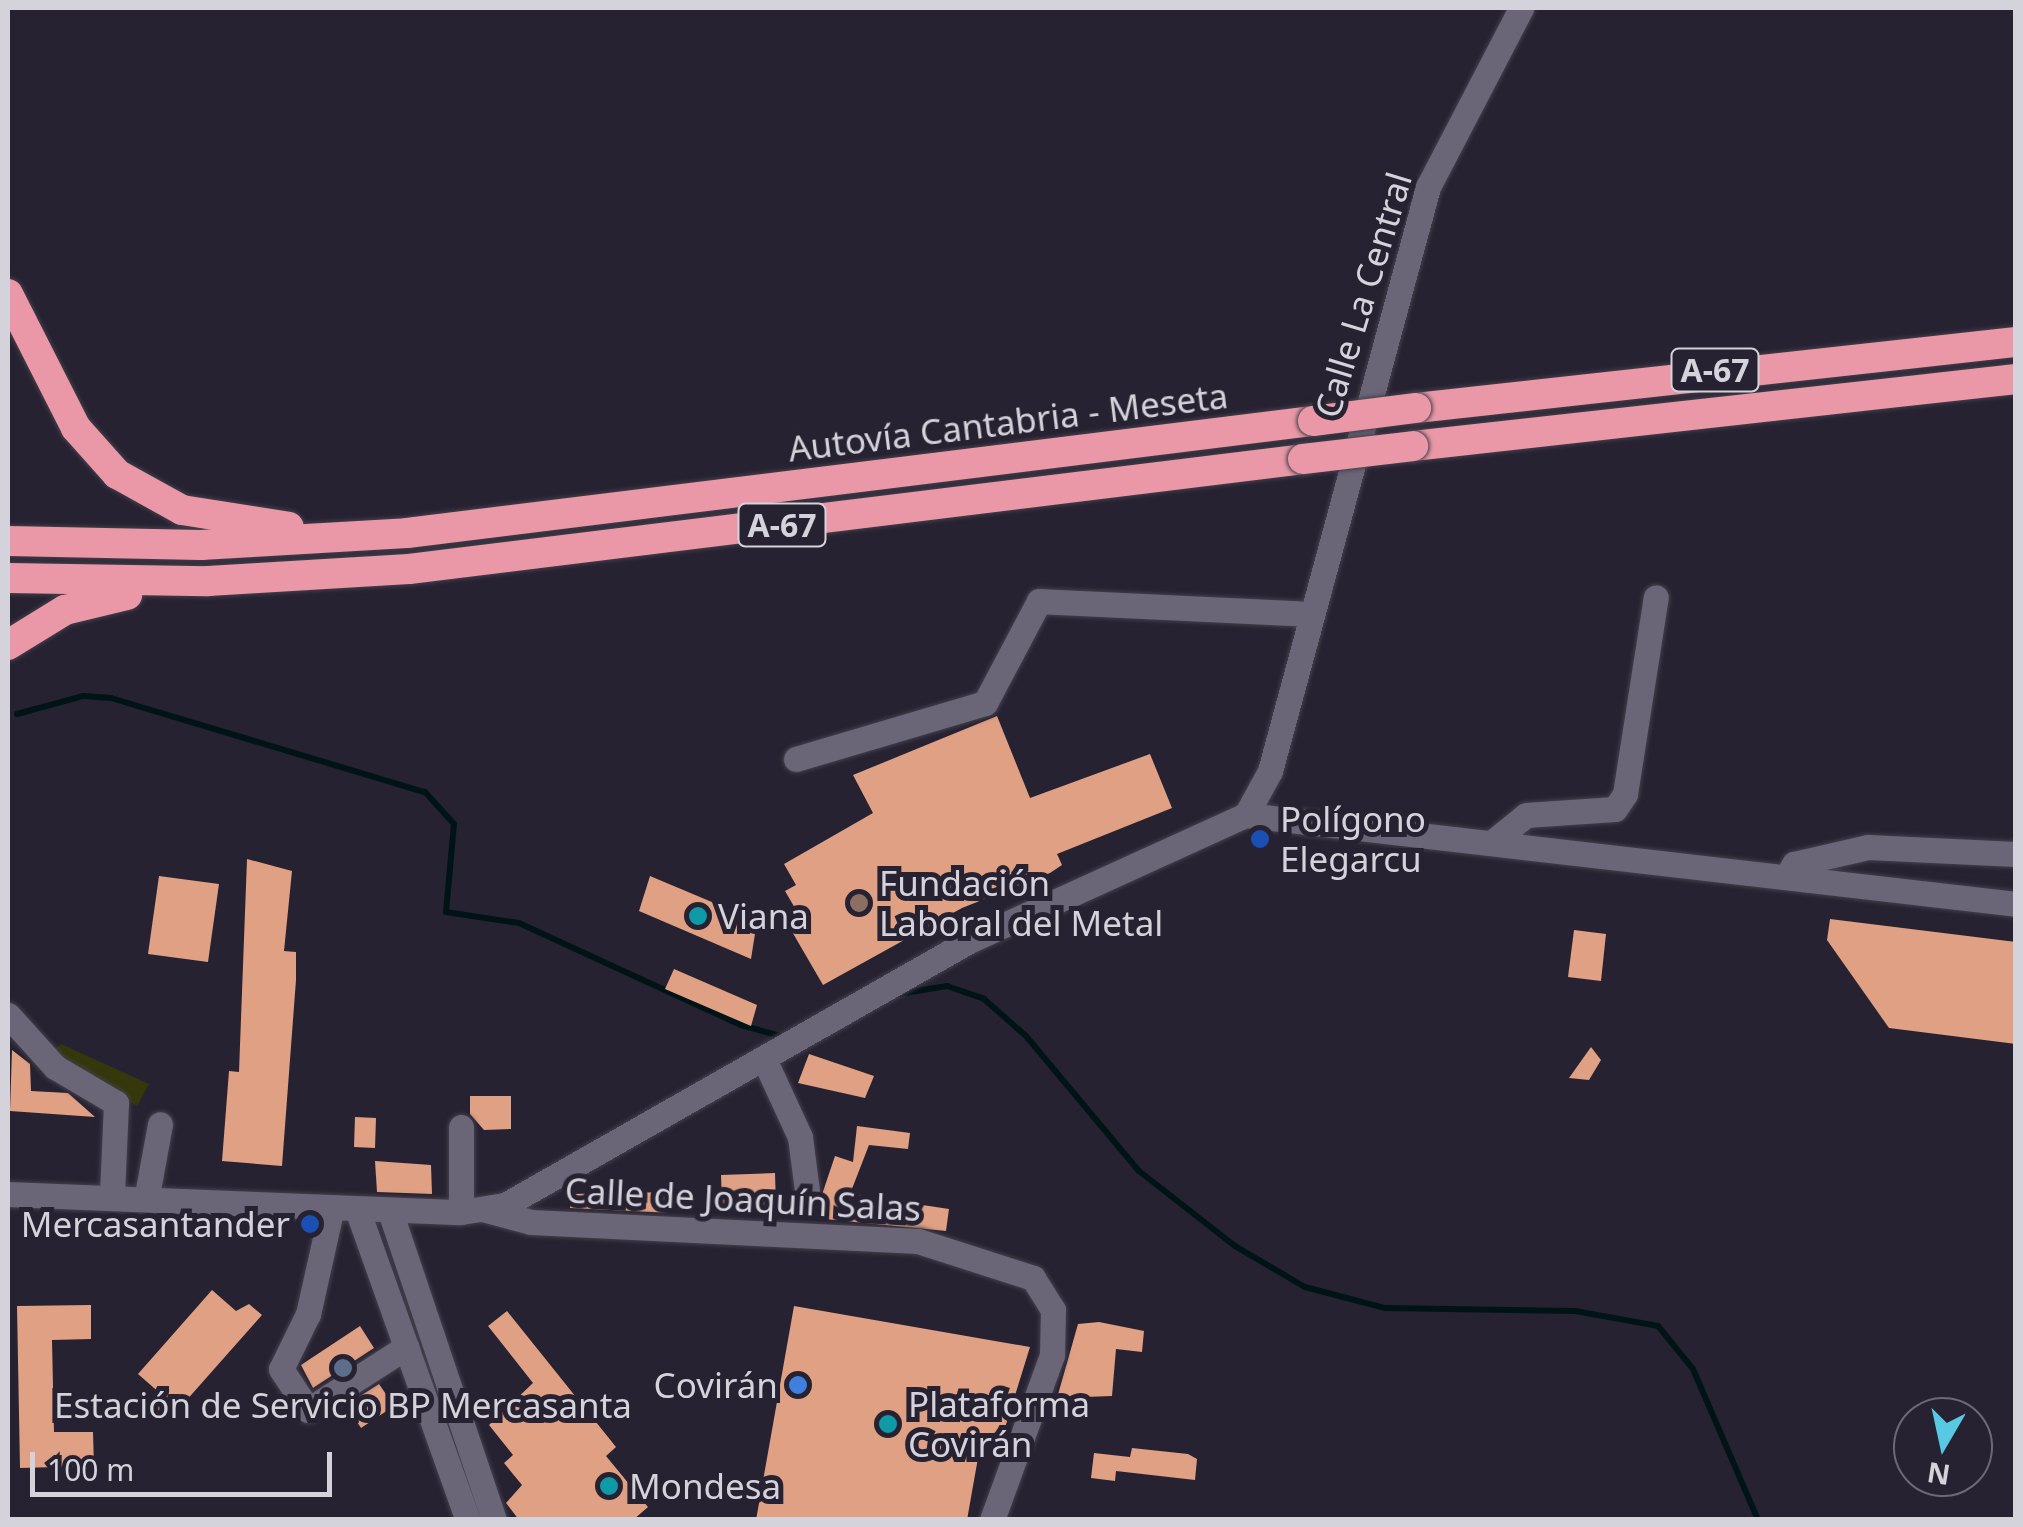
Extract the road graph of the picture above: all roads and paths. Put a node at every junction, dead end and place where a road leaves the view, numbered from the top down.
1 (1520, 8) edge
2 (8, 294) edge
3 (2016, 342) edge
4 (2016, 378) edge
5 (1873, 389) junction
6 (2016, 390) edge
7 (407, 533) junction
8 (8, 541) edge
9 (8, 578) edge
10 (259, 580) junction
11 (1656, 596) dead end
12 (1311, 614) junction
13 (8, 645) edge
14 (796, 758) dead end
15 (1246, 816) junction
16 (1494, 841) junction
17 (2016, 854) edge
18 (1787, 876) junction
19 (2016, 904) edge
20 (8, 1015) edge
21 (765, 1061) junction
22 (160, 1124) dead end
23 (461, 1127) dead end
24 (807, 1191) dead end
25 (8, 1194) edge
26 (112, 1194) junction
27 (147, 1194) junction
28 (344, 1208) junction
29 (390, 1210) junction
30 (474, 1211) junction
31 (406, 1346) junction
32 (468, 1520) edge
33 (494, 1520) edge
34 (992, 1520) edge

1 - 12 street, Calle La Central
2 - 7 highway
3 - 7 highway, Autovía Cantabria - Meseta / A-67, bridge
4 - 5 highway, Autovía Cantabria - Meseta / A-67
5 - 6 highway
5 - 10 highway, Autovía Cantabria - Meseta / A-67, bridge
7 - 8 highway, Autovía Cantabria - Meseta / A-67
9 - 10 highway, Autovía Cantabria - Meseta / A-67
10 - 13 highway
11 - 16 street
12 - 14 street
12 - 15 street, Calle La Central
15 - 16 street
15 - 21 street
16 - 18 street
17 - 18 street
18 - 19 street
20 - 26 street
21 - 24 street, Calle de Joaquín Salas
21 - 30 street, Calle de Joaquín Salas
22 - 27 street
23 - 30 street
25 - 26 street, Calle de Joaquín Salas
26 - 27 street, Calle de Joaquín Salas
27 - 28 street, Calle de Joaquín Salas
28 - 29 street, Calle de Joaquín Salas
28 - 31 street
28 - 31 street
29 - 30 street, Calle de Joaquín Salas
29 - 33 street
30 - 34 street, Calle de Joaquín Salas
31 - 32 street

